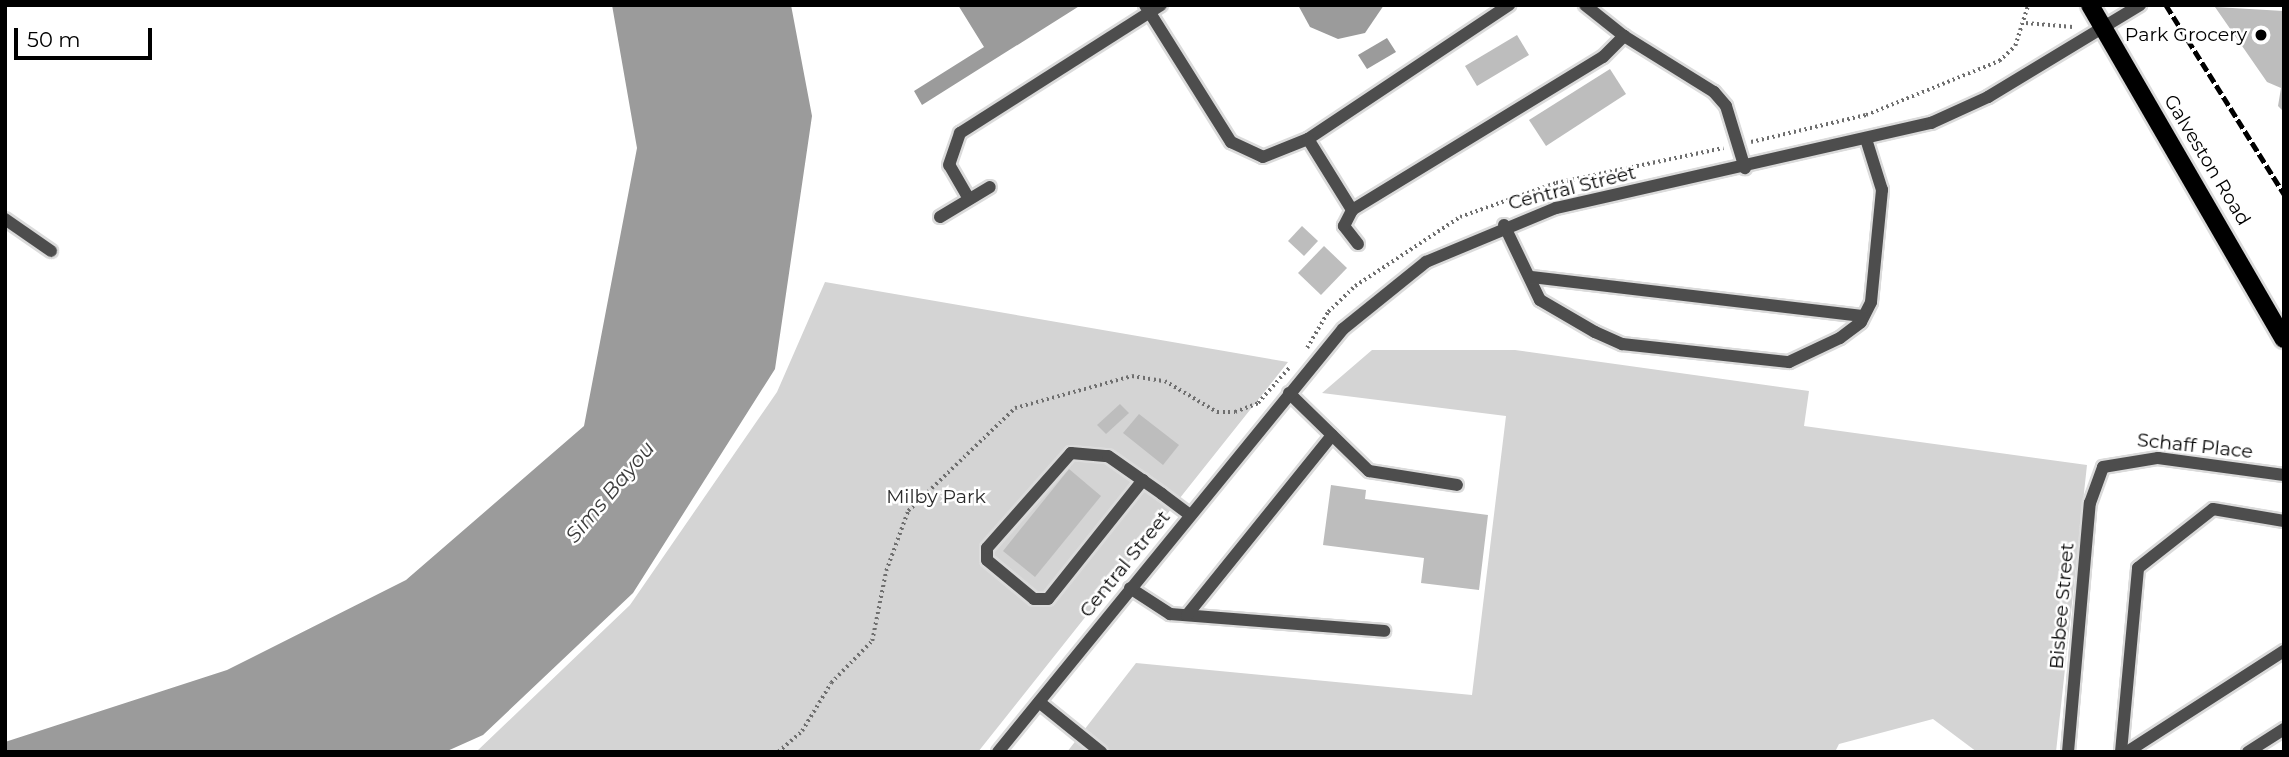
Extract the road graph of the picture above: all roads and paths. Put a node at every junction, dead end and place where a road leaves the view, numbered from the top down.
1 (1509, 5) edge
2 (1585, 5) edge
3 (2090, 5) edge
4 (2140, 5) edge
5 (1152, 8) edge
6 (2026, 23) dead end
7 (2103, 27) junction
8 (1624, 36) junction
9 (1308, 139) junction
10 (1867, 142) junction
11 (1745, 168) junction
12 (990, 187) dead end
13 (969, 200) junction
14 (1352, 211) junction
15 (940, 217) dead end
16 (5, 219) edge
17 (1504, 225) junction
18 (1358, 244) dead end
19 (51, 251) dead end
20 (1531, 278) junction
21 (1863, 316) junction
22 (2284, 339) edge
23 (1289, 393) junction
24 (1332, 435) junction
25 (2103, 467) joint
26 (2284, 475) edge
27 (1143, 480) junction
28 (1457, 485) dead end
29 (1190, 515) junction
30 (2284, 521) edge
31 (1130, 588) junction
32 (1187, 615) junction
33 (1384, 631) dead end
34 (2284, 651) edge
35 (1039, 702) junction
36 (2284, 729) edge
37 (998, 752) edge
38 (1101, 752) edge
39 (2068, 752) edge
40 (2120, 752) edge
41 (2127, 752) edge
42 (2248, 752) edge

1 - 9 street
2 - 8 street
3 - 7 main road, Galveston Road
4 - 7 street, Central Street
5 - 9 street
5 - 13 street
6 - 7 path
7 - 10 street, Central Street
7 - 22 main road, Galveston Road
8 - 11 street
8 - 14 street
9 - 14 street
10 - 11 street, Central Street
10 - 21 street
11 - 17 street, Central Street
12 - 13 street
13 - 15 street
14 - 18 street
16 - 19 street
17 - 20 street
17 - 23 street, Central Street
20 - 21 street
20 - 21 street
23 - 24 street
23 - 29 street, Central Street
24 - 28 street
24 - 32 street
25 - 26 street, Schaff Place
25 - 39 street, Bisbee Street
27 - 27 street
27 - 29 street
29 - 31 street, Central Street
30 - 40 street
31 - 32 street
31 - 35 street, Central Street
32 - 33 street
34 - 41 street
35 - 37 street, Central Street
35 - 38 street
36 - 42 street

